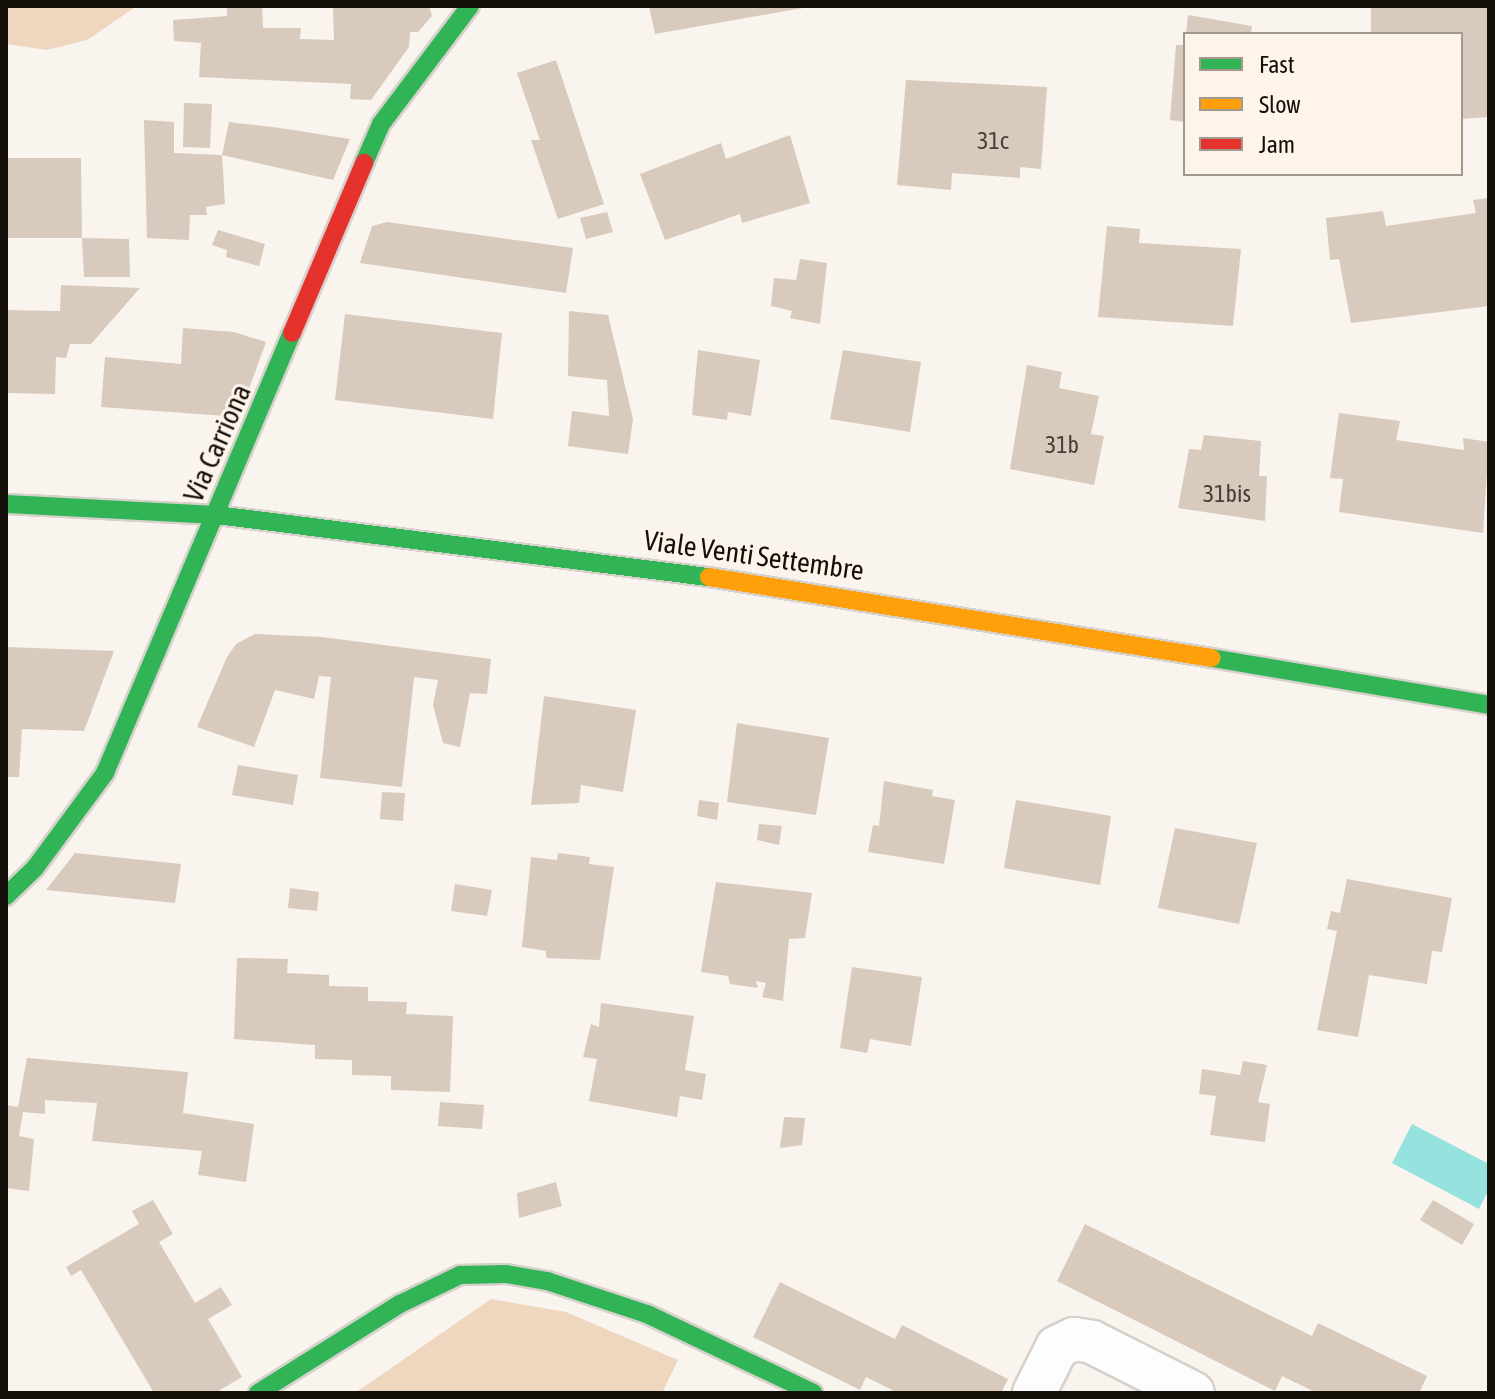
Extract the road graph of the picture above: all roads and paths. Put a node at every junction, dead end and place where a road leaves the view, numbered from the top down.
1 (467, 7) edge
2 (6, 504) edge
3 (217, 515) junction
4 (1489, 705) edge
5 (6, 896) edge
6 (258, 1393) edge
7 (813, 1393) edge
8 (1034, 1393) edge
9 (1193, 1393) edge

1 - 3 main road, Via Carriona
2 - 3 main road, Viale Venti Settembre
3 - 4 main road, Viale Venti Settembre
3 - 5 main road, Via Carriona
6 - 7 main road
8 - 9 street

